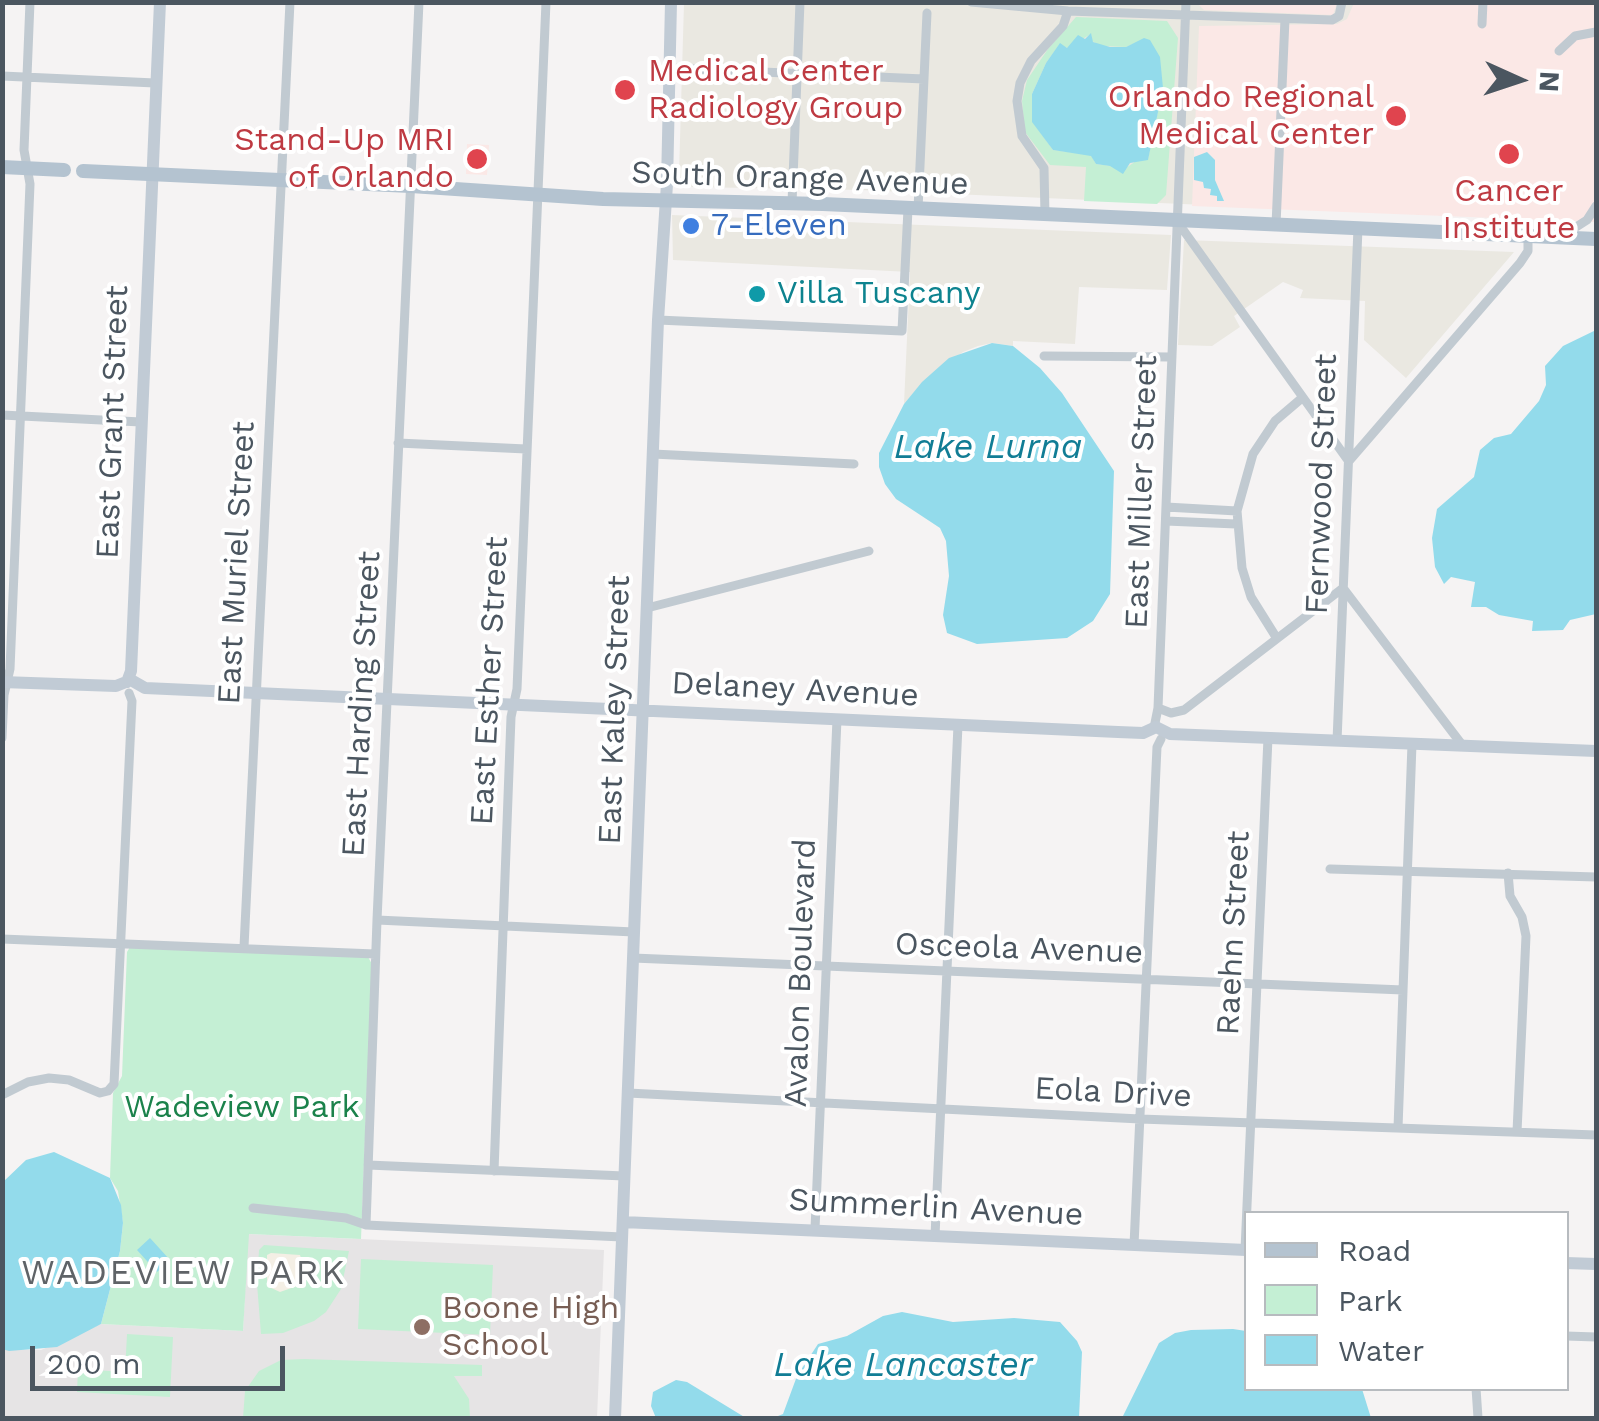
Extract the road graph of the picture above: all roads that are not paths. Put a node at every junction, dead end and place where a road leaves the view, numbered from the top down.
1 (30, 2) edge
2 (160, 2) edge
3 (290, 2) edge
4 (419, 2) edge
5 (546, 2) edge
6 (671, 2) edge
7 (800, 2) edge
8 (1186, 2) edge
9 (1342, 2) edge
10 (1483, 2) edge
11 (975, 3) edge
12 (1068, 11) junction
13 (927, 13) dead end
14 (1186, 16) junction
15 (1284, 19) junction
16 (1482, 24) dead end
17 (1596, 32) edge
18 (1559, 52) dead end
19 (670, 68) junction
20 (798, 73) junction
21 (2, 76) edge
22 (27, 77) junction
23 (924, 79) junction
24 (155, 83) junction
25 (2, 168) edge
26 (27, 168) junction
27 (64, 170) joint
28 (83, 171) joint
29 (151, 176) junction
30 (282, 182) junction
31 (410, 186) junction
32 (537, 194) junction
33 (666, 200) junction
34 (792, 204) junction
35 (1596, 206) edge
36 (913, 209) junction
37 (1045, 216) junction
38 (1178, 221) junction
39 (1276, 225) junction
40 (1358, 228) junction
41 (1528, 234) junction
42 (1562, 236) junction
43 (1594, 236) edge
44 (1200, 254) junction
45 (1176, 268) junction
46 (658, 320) junction
47 (1044, 356) dead end
48 (1172, 358) junction
49 (1302, 398) junction
50 (2, 415) edge
51 (21, 416) junction
52 (141, 422) junction
53 (398, 442) junction
54 (526, 449) junction
55 (654, 454) junction
56 (1349, 461) junction
57 (854, 464) dead end
58 (1166, 507) junction
59 (1237, 511) junction
60 (1166, 521) junction
61 (1236, 524) junction
62 (869, 551) dead end
63 (1343, 588) junction
64 (647, 608) junction
65 (1276, 637) junction
66 (5, 682) edge
67 (132, 687) junction
68 (256, 693) junction
69 (388, 699) junction
70 (514, 704) junction
71 (643, 710) junction
72 (837, 719) junction
73 (958, 725) junction
74 (1157, 732) junction
75 (2, 738) edge
76 (1268, 738) junction
77 (1336, 741) junction
78 (1412, 744) junction
79 (1463, 746) junction
80 (1596, 751) edge
81 (1330, 870) dead end
82 (1408, 871) junction
83 (1508, 873) junction
84 (1596, 877) edge
85 (376, 920) junction
86 (503, 926) junction
87 (634, 932) junction
88 (2, 939) edge
89 (120, 943) junction
90 (244, 947) junction
91 (375, 954) junction
92 (633, 958) junction
93 (825, 966) junction
94 (947, 971) junction
95 (1146, 980) junction
96 (1256, 984) junction
97 (1404, 990) junction
98 (628, 1093) junction
99 (2, 1095) edge
100 (820, 1100) junction
101 (941, 1110) junction
102 (1140, 1119) junction
103 (1251, 1124) junction
104 (1398, 1128) junction
105 (1517, 1132) junction
106 (1596, 1135) edge
107 (368, 1165) junction
108 (494, 1171) junction
109 (624, 1176) junction
110 (253, 1208) dead end
111 (1248, 1211) edge
112 (623, 1222) junction
113 (366, 1224) junction
114 (815, 1229) junction
115 (935, 1236) junction
116 (622, 1237) junction
117 (1134, 1245) junction
118 (1244, 1250) edge
119 (1569, 1263) edge
120 (1596, 1264) edge
121 (1569, 1336) edge
122 (1596, 1337) edge
123 (1476, 1391) edge
124 (614, 1418) edge
125 (1478, 1418) edge

1 - 22 street
2 - 24 street, East Grant Street
3 - 30 street, East Muriel Street
4 - 31 street, East Harding Street
5 - 32 street, East Esther Street
6 - 19 street, East Kaley Street
7 - 20 street
8 - 14 street, East Miller Street
9 - 15 street
10 - 16 street
11 - 12 street
12 - 14 street
12 - 37 street
13 - 23 street
14 - 15 street
14 - 38 street, East Miller Street
15 - 39 street
17 - 18 street
19 - 20 street
19 - 33 street, East Kaley Street
20 - 23 street
20 - 34 street
21 - 22 street
22 - 24 street
22 - 26 street
23 - 36 street
24 - 29 street, East Grant Street
25 - 26 main road, South Orange Avenue
26 - 27 main road, South Orange Avenue
26 - 51 street
27 - 28 street, South Orange Avenue
28 - 29 main road, South Orange Avenue
29 - 30 main road, South Orange Avenue
29 - 52 street, East Grant Street
30 - 31 main road, South Orange Avenue
30 - 68 street, East Muriel Street
31 - 32 main road, South Orange Avenue
31 - 53 street, East Harding Street
32 - 33 main road, South Orange Avenue
32 - 54 street, East Esther Street
33 - 34 main road, South Orange Avenue
33 - 46 street, East Kaley Street
34 - 36 main road, South Orange Avenue
35 - 42 street
36 - 37 main road, South Orange Avenue
36 - 46 street
37 - 38 main road, South Orange Avenue
38 - 39 main road, South Orange Avenue
38 - 44 street
38 - 45 street, East Miller Street
39 - 40 main road, South Orange Avenue
40 - 41 main road, South Orange Avenue
40 - 56 street, Fernwood Street
41 - 42 main road, South Orange Avenue
41 - 56 street
42 - 43 main road, South Orange Avenue
44 - 45 street
44 - 49 street
45 - 48 street, East Miller Street
46 - 55 street, East Kaley Street
47 - 48 street
48 - 58 street, East Miller Street
49 - 56 street
49 - 59 street
50 - 51 street
51 - 52 street
51 - 66 street
52 - 67 street, East Grant Street
53 - 54 street
53 - 69 street, East Harding Street
54 - 70 street, East Esther Street
55 - 57 street
55 - 64 street, East Kaley Street
56 - 63 street, Fernwood Street
58 - 59 street
58 - 60 street, East Miller Street
59 - 61 street
60 - 61 street
60 - 74 street, East Miller Street
61 - 65 street
62 - 64 street
63 - 65 street
63 - 77 street, Fernwood Street
63 - 79 street
64 - 71 street, East Kaley Street
65 - 74 street
66 - 67 street, Delaney Avenue
66 - 75 street
67 - 68 street, Delaney Avenue
67 - 89 street, East Grant Street
68 - 69 street, Delaney Avenue
68 - 90 street, East Muriel Street
69 - 70 street, Delaney Avenue
69 - 85 street, East Harding Street
70 - 71 street, Delaney Avenue
70 - 86 street, East Esther Street
71 - 72 street, Delaney Avenue
71 - 87 street, East Kaley Street
72 - 73 street, Delaney Avenue
72 - 93 street, Avalon Boulevard
73 - 74 street, Delaney Avenue
73 - 94 street
74 - 76 street, Delaney Avenue
74 - 95 street, East Miller Street
76 - 77 street, Delaney Avenue
76 - 96 street, Raehn Street
77 - 78 street, Delaney Avenue
78 - 79 street, Delaney Avenue
78 - 82 street
79 - 80 street, Delaney Avenue
81 - 82 street
82 - 83 street
82 - 97 street
83 - 84 street
83 - 105 street
85 - 86 street
85 - 91 street, East Harding Street
86 - 87 street
86 - 108 street, East Esther Street
87 - 92 street, East Kaley Street
88 - 89 street
89 - 90 street
89 - 99 street, East Grant Street
90 - 91 street
91 - 107 street, East Harding Street
92 - 93 street, Osceola Avenue
92 - 98 street, East Kaley Street
93 - 94 street, Osceola Avenue
93 - 100 street, Avalon Boulevard
94 - 95 street, Osceola Avenue
94 - 101 street
95 - 96 street, Osceola Avenue
95 - 102 street, East Miller Street
96 - 97 street, Osceola Avenue
96 - 103 street, Raehn Street
97 - 104 street
98 - 100 street, Eola Drive
98 - 109 street, East Kaley Street
100 - 101 street, Eola Drive
100 - 114 street, Avalon Boulevard
101 - 102 street, Eola Drive
101 - 115 street
102 - 103 street, Eola Drive
102 - 117 street, East Miller Street
103 - 104 street, Eola Drive
103 - 111 street, Raehn Street
104 - 105 street, Eola Drive
105 - 106 street, Eola Drive
107 - 108 street
107 - 113 street, East Harding Street
108 - 109 street
109 - 112 street, East Kaley Street
110 - 113 street
112 - 114 street, Summerlin Avenue
112 - 116 street, East Kaley Street
113 - 116 street
114 - 115 street, Summerlin Avenue
115 - 117 street, Summerlin Avenue
116 - 124 street
117 - 118 street, Summerlin Avenue
119 - 120 street
121 - 122 street
123 - 125 street

